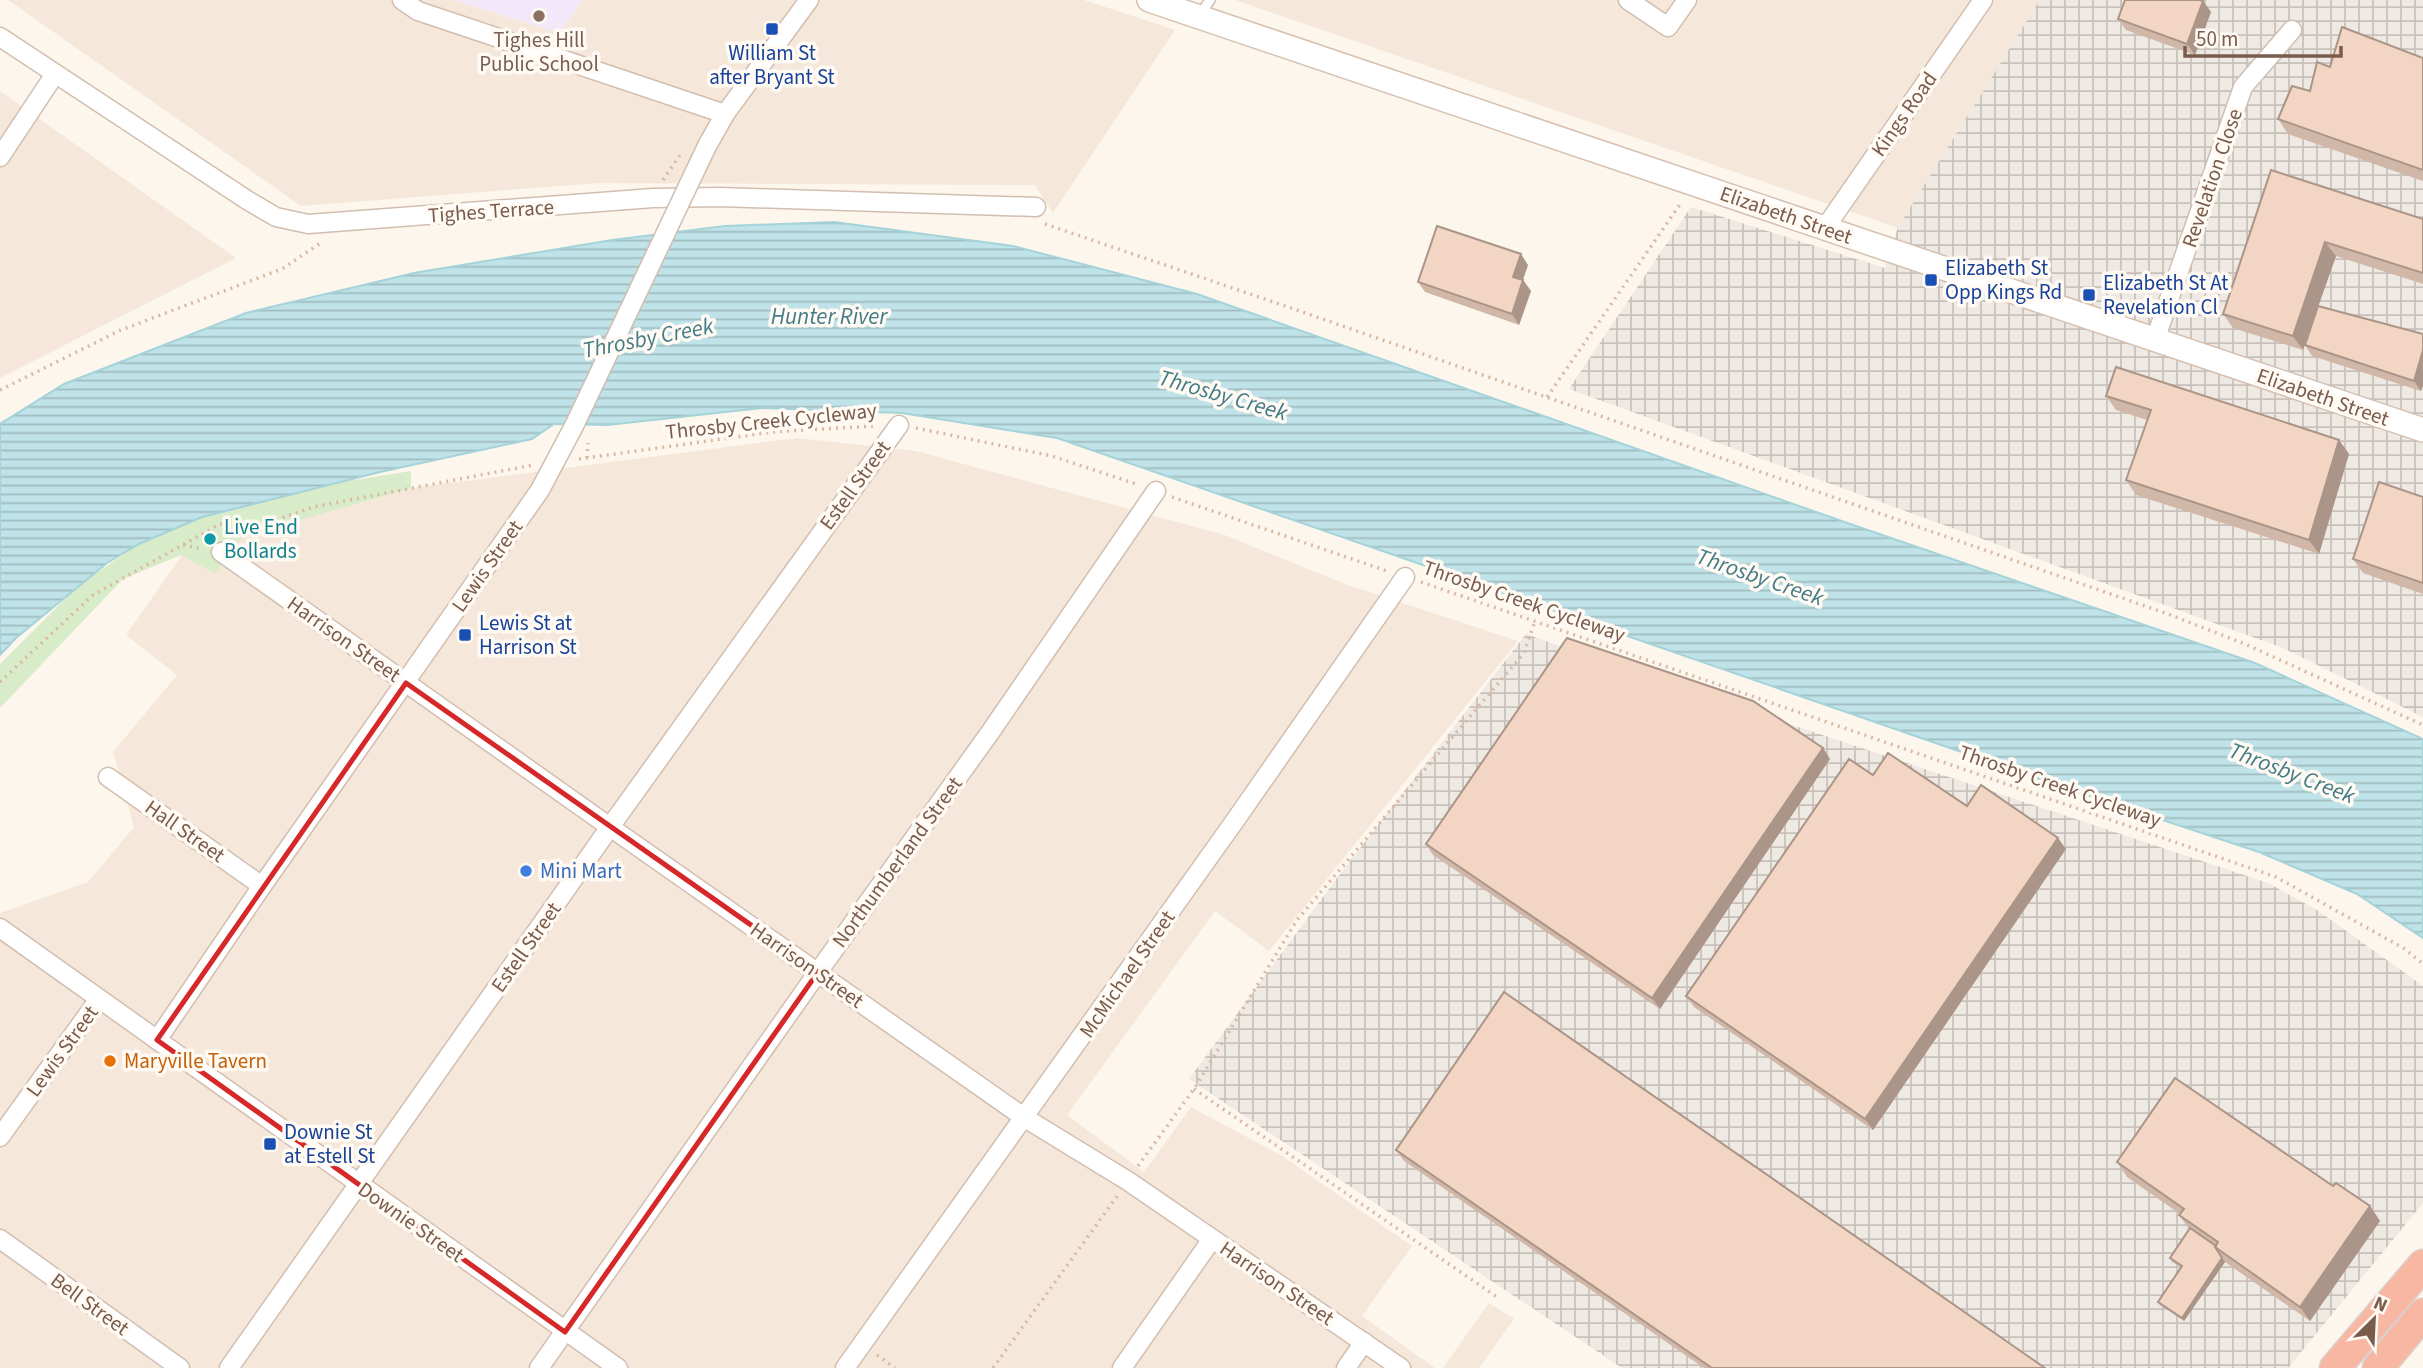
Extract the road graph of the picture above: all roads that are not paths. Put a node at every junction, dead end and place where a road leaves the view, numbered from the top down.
1 (402, 0) edge
2 (809, 0) edge
3 (1149, 0) edge
4 (1628, 0) edge
5 (1687, 0) edge
6 (1983, 0) edge
7 (1204, 8) edge
8 (2292, 30) dead end
9 (0, 37) edge
10 (55, 74) junction
11 (720, 122) junction
12 (0, 157) edge
13 (1030, 207) road end
14 (1825, 228) junction
15 (2155, 340) junction
16 (899, 425) road end
17 (2423, 430) edge
18 (1156, 491) road end
19 (221, 552) dead end
20 (1405, 577) road end
21 (405, 683) junction
22 (108, 777) dead end
23 (610, 827) junction
24 (261, 886) junction
25 (0, 928) edge
26 (818, 972) junction
27 (99, 999) junction
28 (157, 1040) junction
29 (1025, 1118) junction
30 (0, 1137) edge
31 (359, 1185) junction
32 (0, 1239) edge
33 (1212, 1239) junction
34 (2423, 1265) edge
35 (2423, 1314) edge
36 (565, 1332) junction
37 (1364, 1342) junction
38 (180, 1368) edge
39 (229, 1368) edge
40 (539, 1368) edge
41 (618, 1368) edge
42 (845, 1368) edge
43 (1122, 1368) edge
44 (1346, 1368) edge
45 (1401, 1368) edge
46 (2335, 1368) edge
47 (2378, 1368) edge

1 - 11 street
2 - 11 street, Lewis Street
3 - 7 main road, Elizabeth Street
4 - 5 street
6 - 14 street, Kings Road
7 - 14 main road, Elizabeth Street
8 - 15 street, Revelation Close
9 - 10 street, Tighes Terrace
10 - 12 street
10 - 13 street, Tighes Terrace
11 - 21 street, Lewis Street, bridge
14 - 15 main road, Elizabeth Street
15 - 17 main road, Elizabeth Street
16 - 23 street, Estell Street
18 - 26 street, Northumberland Street
19 - 21 street, Harrison Street
20 - 29 street, McMichael Street
21 - 23 street, Harrison Street
21 - 24 street, Lewis Street
22 - 24 street, Hall Street
23 - 26 street, Harrison Street
23 - 31 street, Estell Street
24 - 28 street, Lewis Street
25 - 27 street, Downie Street
26 - 29 street, Harrison Street
26 - 36 street, Northumberland Street
27 - 28 street, Downie Street
27 - 30 street, Lewis Street
28 - 31 street, Downie Street
29 - 33 street, Harrison Street
29 - 42 street, McMichael Street
31 - 36 street, Downie Street
31 - 39 street, Estell Street
32 - 38 street, Bell Street
33 - 37 street, Harrison Street
33 - 43 street
34 - 46 highway
35 - 47 highway
36 - 40 street, Northumberland Street
36 - 41 street, Downie Street
37 - 44 street
37 - 45 street, Harrison Street

